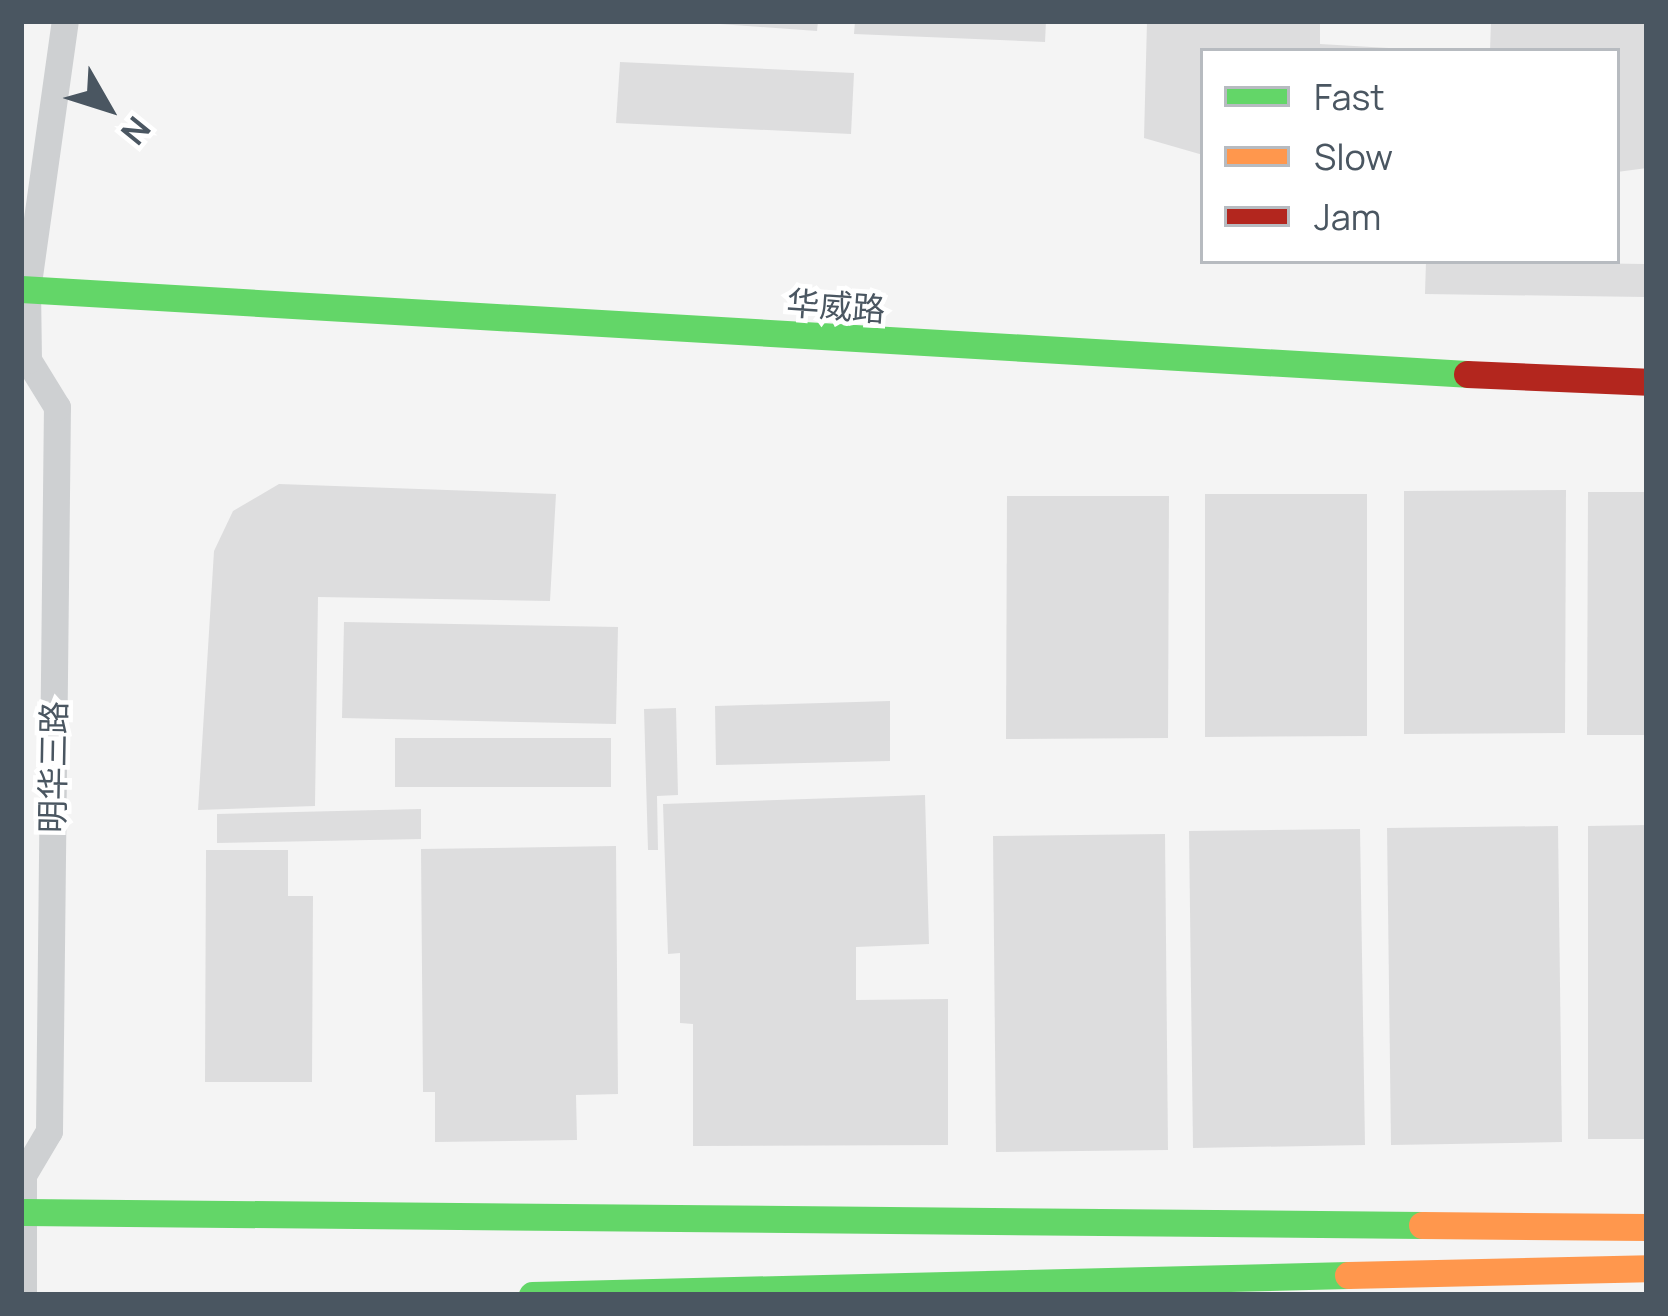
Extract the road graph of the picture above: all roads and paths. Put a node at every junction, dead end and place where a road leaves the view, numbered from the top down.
1 (65, 21) edge
2 (24, 290) edge
3 (24, 365) edge
4 (1647, 382) edge
5 (22, 1173) edge
6 (23, 1212) edge
7 (1647, 1226) edge
8 (1647, 1268) edge
9 (21, 1280) edge
10 (23, 1295) edge
11 (532, 1295) edge

1 - 2 street, 明华三路
2 - 3 street, 明华三路
2 - 4 main road, 华威路
3 - 5 street, 明华三路
5 - 6 street, 明华三路
6 - 7 main road
6 - 9 street, 明华三路
8 - 11 main road
9 - 10 street, 明华三路

